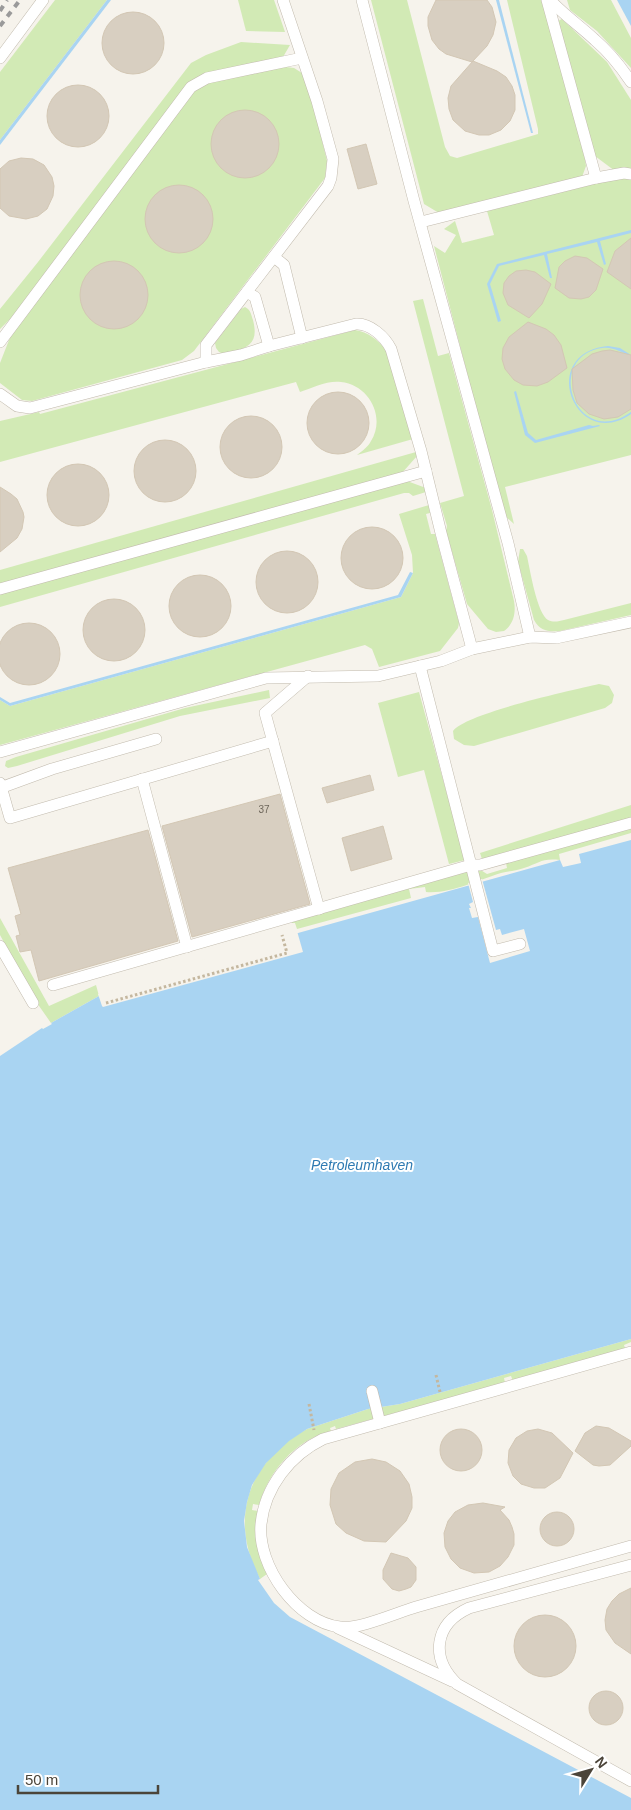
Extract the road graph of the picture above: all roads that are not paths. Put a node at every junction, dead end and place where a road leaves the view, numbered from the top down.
1 (43, 0) edge
2 (283, 0) edge
3 (362, 0) edge
4 (549, 0) edge
5 (0, 58) edge
6 (302, 58) junction
7 (631, 82) edge
8 (631, 174) edge
9 (596, 178) junction
10 (421, 222) junction
11 (274, 257) junction
12 (247, 292) junction
13 (302, 338) junction
14 (0, 342) edge
15 (268, 346) junction
16 (206, 362) junction
17 (0, 394) edge
18 (426, 471) junction
19 (0, 589) edge
20 (631, 622) edge
21 (530, 637) junction
22 (472, 649) junction
23 (420, 666) junction
24 (308, 676) junction
25 (156, 739) dead end
26 (273, 741) junction
27 (0, 752) edge
28 (142, 779) junction
29 (0, 786) edge
30 (631, 823) edge
31 (470, 865) junction
32 (319, 909) junction
33 (520, 944) dead end
34 (0, 946) edge
35 (187, 947) junction
36 (53, 985) dead end
37 (33, 1003) dead end
38 (631, 1352) edge
39 (372, 1391) dead end
40 (379, 1420) junction
41 (631, 1546) edge
42 (631, 1564) edge
43 (332, 1626) junction
44 (457, 1684) junction
45 (631, 1781) edge

1 - 5 lane
2 - 6 lane
3 - 10 lane
4 - 7 lane
4 - 9 lane
6 - 11 lane
6 - 14 lane
8 - 9 lane
9 - 10 lane
10 - 21 lane
11 - 12 lane
11 - 13 lane
12 - 15 lane
12 - 16 lane
13 - 15 lane
13 - 18 lane
15 - 16 lane
16 - 17 lane
18 - 19 lane
18 - 22 lane
20 - 21 lane
21 - 22 lane
22 - 23 lane
23 - 24 lane
23 - 31 lane
24 - 26 lane
24 - 27 lane
25 - 29 lane
26 - 28 lane
26 - 32 lane
28 - 29 lane
28 - 35 lane
30 - 31 lane
31 - 32 lane
31 - 33 lane
32 - 35 lane
34 - 37 lane
35 - 36 lane
38 - 40 lane
39 - 40 lane
40 - 43 lane
41 - 43 lane
42 - 44 lane
43 - 44 lane
44 - 45 lane

